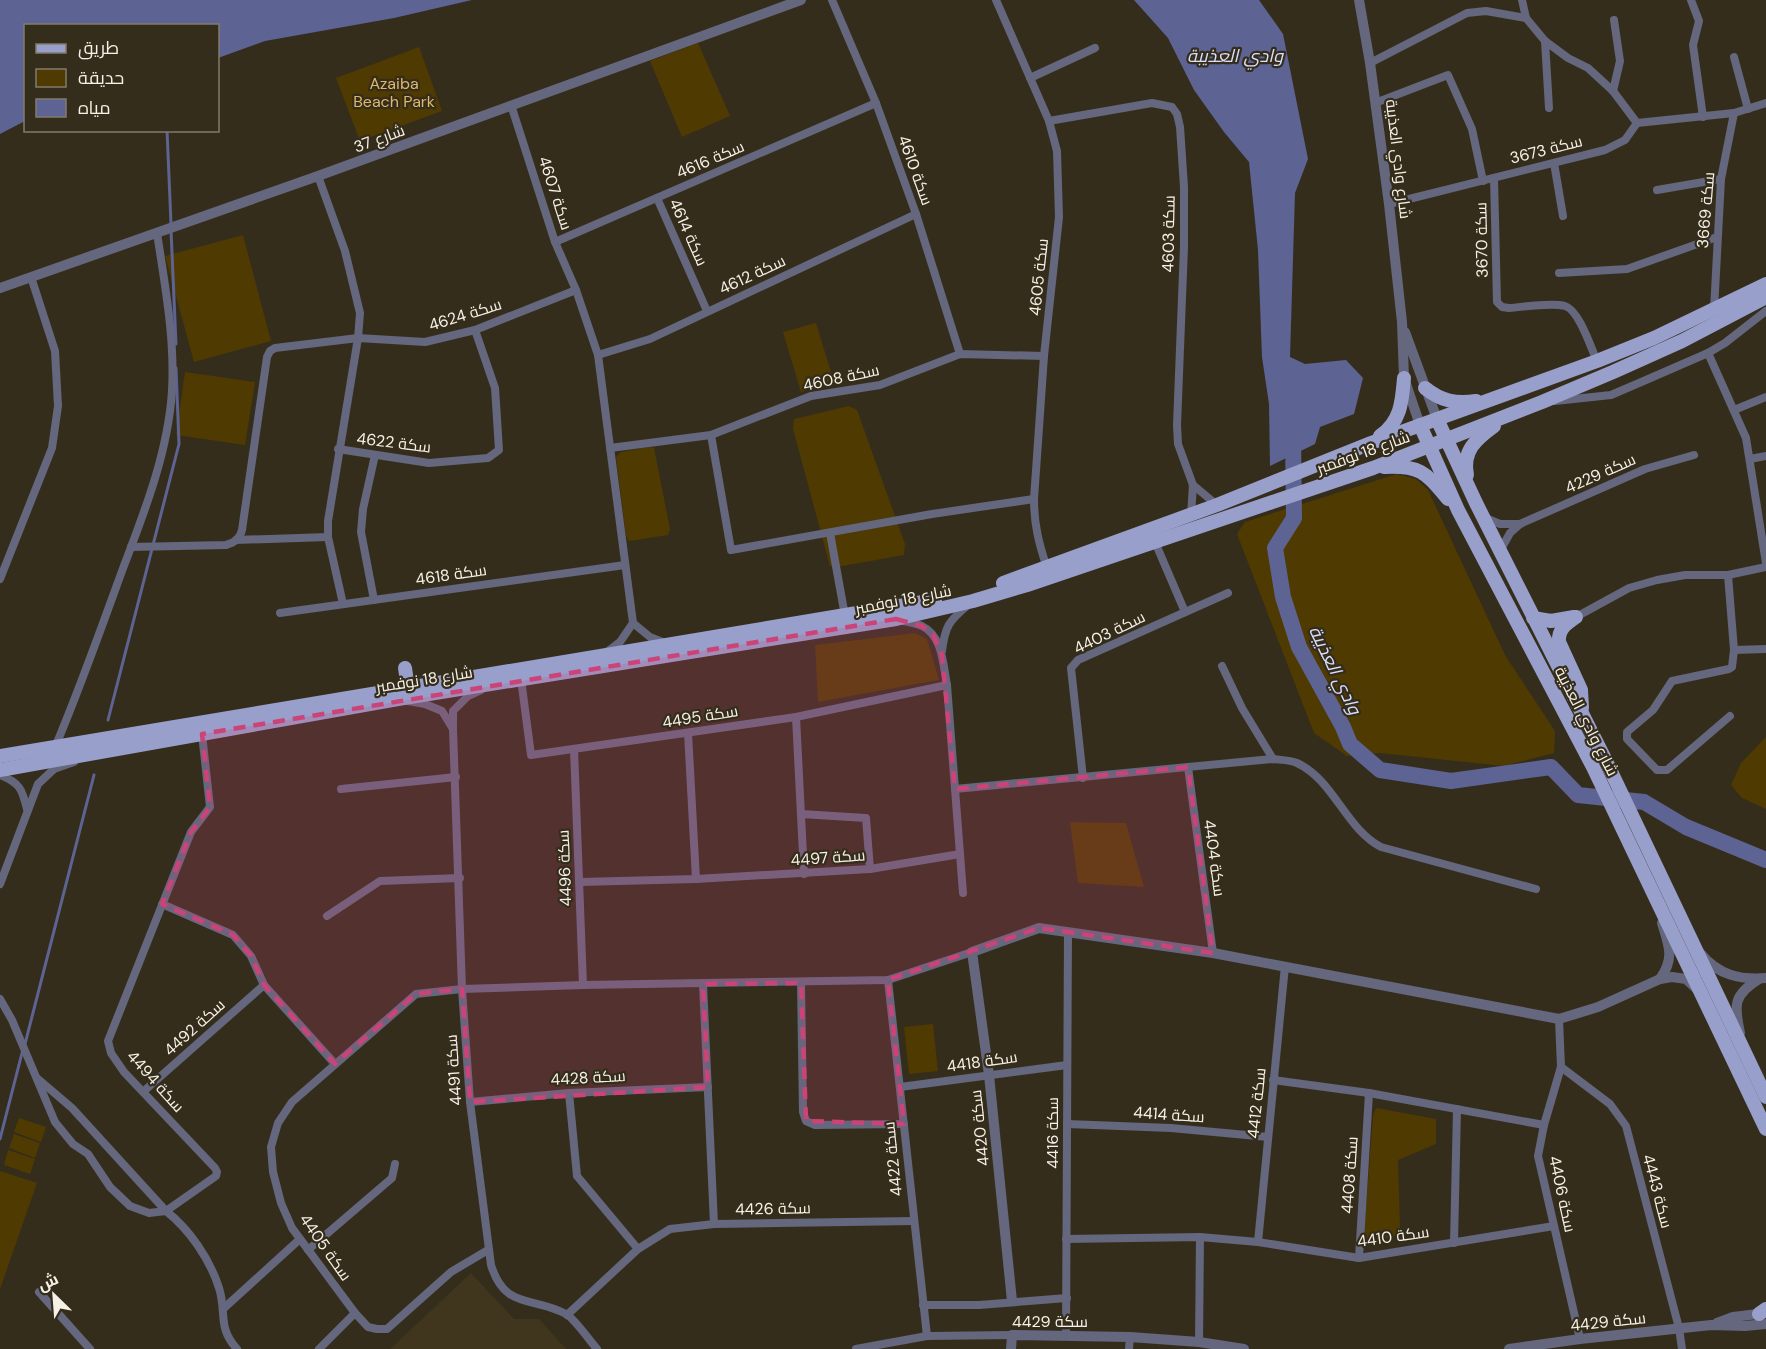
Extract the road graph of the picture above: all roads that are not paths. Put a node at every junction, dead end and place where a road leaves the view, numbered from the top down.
1 (801, 0) edge
2 (832, 0) edge
3 (996, 0) edge
4 (1359, 0) edge
5 (1522, 0) edge
6 (1691, 0) edge
7 (1526, 18) junction
8 (1614, 20) dead end
9 (1545, 42) junction
10 (1095, 48) dead end
11 (1734, 57) dead end
12 (1370, 63) junction
13 (1030, 78) junction
14 (1613, 91) junction
15 (876, 103) junction
16 (1375, 103) junction
17 (1766, 103) edge
18 (511, 105) junction
19 (1549, 108) dead end
20 (1748, 108) junction
21 (1734, 113) junction
22 (1702, 117) junction
23 (1049, 121) junction
24 (1637, 123) junction
25 (1554, 163) junction
26 (318, 176) junction
27 (1494, 178) junction
28 (1721, 179) junction
29 (1483, 181) junction
30 (1658, 190) dead end
31 (657, 198) junction
32 (1389, 204) junction
33 (916, 214) junction
34 (1563, 216) dead end
35 (157, 233) junction
36 (1717, 237) junction
37 (555, 242) junction
38 (1559, 273) dead end
39 (31, 277) junction
40 (1766, 284) edge
41 (0, 288) edge
42 (576, 290) junction
43 (1766, 297) edge
44 (1714, 310) junction
45 (707, 311) junction
46 (1766, 311) edge
47 (1402, 322) junction
48 (475, 330) junction
49 (358, 338) junction
50 (1708, 353) junction
51 (960, 354) junction
52 (598, 355) junction
53 (1044, 356) junction
54 (1598, 361) junction
55 (1404, 378) junction
56 (1425, 388) junction
57 (1766, 397) edge
58 (1499, 398) junction
59 (1542, 402) junction
60 (1734, 410) junction
61 (1508, 415) junction
62 (1437, 419) junction
63 (1420, 425) junction
64 (711, 435) junction
65 (1446, 440) junction
66 (1371, 443) junction
67 (1429, 446) junction
68 (610, 447) junction
69 (338, 450) junction
70 (375, 455) junction
71 (1694, 455) dead end
72 (1766, 456) edge
73 (1750, 459) junction
74 (1373, 468) junction
75 (1193, 485) junction
76 (1034, 499) junction
77 (1476, 503) junction
78 (1216, 505) junction
79 (1458, 510) junction
80 (1191, 515) junction
81 (1483, 516) junction
82 (1520, 524) junction
83 (830, 533) junction
84 (328, 537) junction
85 (236, 540) junction
86 (1155, 542) junction
87 (131, 547) junction
88 (12, 550) junction
89 (1500, 552) junction
90 (0, 554) edge
91 (625, 565) junction
92 (1766, 565) edge
93 (1047, 568) junction
94 (1728, 575) junction
95 (0, 579) edge
96 (1228, 593) dead end
97 (374, 600) junction
98 (973, 601) junction
99 (343, 604) junction
100 (1185, 612) junction
101 (280, 613) dead end
102 (845, 616) junction
103 (1576, 616) junction
104 (1533, 618) junction
105 (896, 619) junction
106 (633, 623) junction
107 (671, 644) junction
108 (1766, 649) edge
109 (1734, 650) junction
110 (602, 655) junction
111 (942, 655) junction
112 (1222, 666) dead end
113 (405, 668) dead end
114 (521, 679) junction
115 (497, 683) junction
116 (947, 685) junction
117 (408, 688) junction
118 (398, 699) junction
119 (1582, 713) junction
120 (1730, 716) dead end
121 (796, 717) junction
122 (453, 729) junction
123 (688, 733) junction
124 (202, 734) junction
125 (56, 745) junction
126 (574, 749) junction
127 (94, 754) junction
128 (0, 756) edge
129 (1274, 759) junction
130 (1599, 764) junction
131 (1188, 767) junction
132 (0, 770) edge
133 (0, 775) edge
134 (456, 777) junction
135 (1083, 778) junction
136 (341, 789) dead end
137 (955, 789) junction
138 (27, 810) junction
139 (801, 814) junction
140 (960, 854) junction
141 (3, 864) edge
142 (870, 869) junction
143 (804, 874) junction
144 (460, 878) junction
145 (696, 879) junction
146 (580, 882) junction
147 (0, 884) edge
148 (1658, 888) junction
149 (1536, 889) dead end
150 (963, 893) dead end
151 (162, 904) junction
152 (327, 916) dead end
153 (1068, 932) junction
154 (1694, 944) junction
155 (972, 952) junction
156 (1214, 953) junction
157 (1285, 966) junction
158 (1763, 978) edge
159 (1660, 979) junction
160 (888, 980) junction
161 (801, 983) junction
162 (703, 984) junction
163 (264, 985) junction
164 (583, 985) junction
165 (462, 989) junction
166 (1702, 993) junction
167 (0, 999) edge
168 (1559, 1019) junction
169 (1743, 1048) junction
170 (335, 1064) junction
171 (1067, 1065) junction
172 (1561, 1067) junction
173 (989, 1075) junction
174 (36, 1078) junction
175 (1274, 1080) junction
176 (708, 1087) junction
177 (900, 1088) junction
178 (144, 1091) junction
179 (569, 1092) junction
180 (1369, 1093) junction
181 (1766, 1097) edge
182 (470, 1102) junction
183 (1457, 1109) junction
184 (904, 1124) junction
185 (1067, 1124) junction
186 (1544, 1125) junction
187 (1766, 1129) edge
188 (1268, 1137) junction
189 (395, 1164) dead end
190 (166, 1211) junction
191 (914, 1221) junction
192 (714, 1224) junction
193 (1554, 1226) junction
194 (1200, 1237) junction
195 (300, 1239) junction
196 (1066, 1239) junction
197 (1258, 1242) junction
198 (1454, 1243) junction
199 (638, 1249) junction
200 (308, 1250) junction
201 (488, 1250) junction
202 (1359, 1258) junction
203 (39, 1292) dead end
204 (1067, 1298) junction
205 (1012, 1301) junction
206 (923, 1305) junction
207 (223, 1309) junction
208 (355, 1313) junction
209 (567, 1315) junction
210 (1764, 1315) edge
211 (1679, 1328) junction
212 (1012, 1335) junction
213 (1066, 1335) junction
214 (927, 1336) junction
215 (1580, 1339) junction
216 (1199, 1342) junction
217 (1130, 1343) edge
218 (90, 1349) edge
219 (237, 1349) edge
220 (319, 1349) edge
221 (597, 1349) edge
222 (861, 1349) edge
223 (1011, 1349) edge
224 (1244, 1349) edge
225 (1509, 1349) edge
226 (1682, 1349) edge

1 - 18 street, شارع 37
2 - 15 street, سكة 4610
3 - 13 street, سكة 4605
4 - 12 street, شارع وادي العذيبة
5 - 7 street
6 - 22 street
7 - 9 street
7 - 12 street
8 - 14 street
9 - 14 street
9 - 19 street
10 - 13 street
11 - 20 street
12 - 16 street, شارع وادي العذيبة
13 - 23 street, سكة 4605
14 - 24 street
15 - 31 street, سكة 4616
15 - 33 street, سكة 4610
16 - 29 street
16 - 32 street, شارع وادي العذيبة
17 - 20 street
18 - 26 street, شارع 37
18 - 37 street, سكة 4607
20 - 21 street
21 - 22 street
21 - 28 street, سكة 3669
22 - 24 street
23 - 53 street, سكة 4605
23 - 75 street, سكة 4603
24 - 25 street, سكة 3673
25 - 27 street, سكة 3673
25 - 34 street
26 - 35 street, شارع 37
26 - 49 street
27 - 29 street, سكة 3673
27 - 54 street, سكة 3670
28 - 30 street
28 - 36 street, سكة 3669
29 - 32 street, سكة 3673
31 - 37 street, سكة 4616
31 - 45 street, سكة 4614
32 - 47 street, شارع وادي العذيبة
33 - 45 street, سكة 4612
33 - 51 street, سكة 4610
35 - 39 street, شارع 37
35 - 87 street
36 - 38 street
36 - 44 street, سكة 3669
37 - 42 street, سكة 4607
39 - 41 street, شارع 37
39 - 88 street
40 - 44 main road, شارع 18 نوفمبر
42 - 48 street, سكة 4624
42 - 52 street
43 - 59 main road, شارع 18 نوفمبر
44 - 54 main road, شارع 18 نوفمبر
45 - 52 street, سكة 4612
46 - 50 street
47 - 55 street, شارع وادي العذيبة
47 - 56 street, شارع وادي العذيبة
48 - 49 street, سكة 4624
48 - 70 street, سكة 4622
49 - 69 street
49 - 85 street, سكة 4624
50 - 59 street
50 - 60 street
51 - 53 street, سكة 4608
51 - 64 street, سكة 4608
52 - 68 street
53 - 76 street, سكة 4605
54 - 58 main road, شارع 18 نوفمبر
55 - 63 street, شارع وادي العذيبة
55 - 66 main road
56 - 58 main road
56 - 62 street, شارع وادي العذيبة
57 - 60 street
58 - 62 main road, شارع 18 نوفمبر
59 - 61 main road, شارع 18 نوفمبر
60 - 73 street
61 - 65 main road, شارع 18 نوفمبر
61 - 77 main road
62 - 63 main road, شارع 18 نوفمبر
62 - 65 main road, شارع وادي العذيبة
63 - 66 main road, شارع 18 نوفمبر
63 - 67 main road, شارع وادي العذيبة
64 - 68 street, سكة 4608
64 - 83 street
65 - 67 main road, شارع 18 نوفمبر
65 - 77 main road, شارع وادي العذيبة
66 - 78 main road, شارع 18 نوفمبر
67 - 74 main road, شارع 18 نوفمبر
67 - 79 main road, شارع وادي العذيبة
68 - 91 street
69 - 70 street, سكة 4622
69 - 84 street
70 - 97 street
71 - 82 street, سكة 4229
72 - 73 street
73 - 92 street
74 - 79 main road
74 - 86 main road, شارع 18 نوفمبر
75 - 78 street, سكة 4603
75 - 80 street, سكة 4603
76 - 83 street
76 - 93 street, سكة 4605
77 - 81 main road, شارع وادي العذيبة
78 - 80 main road, شارع 18 نوفمبر
79 - 130 main road, شارع وادي العذيبة
80 - 93 main road, شارع 18 نوفمبر
81 - 82 street
81 - 89 main road, شارع وادي العذيبة
82 - 89 street, سكة 4229
83 - 102 street
84 - 85 street
84 - 99 street
85 - 87 street
86 - 98 main road, شارع 18 نوفمبر
86 - 100 street
87 - 125 street
88 - 90 street
88 - 95 street
89 - 104 main road, شارع وادي العذيبة
91 - 97 street, سكة 4618
91 - 106 street
92 - 94 street
93 - 102 main road, شارع 18 نوفمبر
94 - 103 street
94 - 109 street
96 - 100 street, سكة 4403
97 - 99 street, سكة 4618
98 - 105 main road, شارع 18 نوفمبر
98 - 111 street
99 - 101 street, سكة 4618
100 - 135 street, سكة 4403
102 - 107 main road, شارع 18 نوفمبر
103 - 104 main road
103 - 119 main road
104 - 119 main road, شارع وادي العذيبة
105 - 111 street
105 - 114 main road, شارع 18 نوفمبر
106 - 107 street
106 - 110 street
107 - 110 main road, شارع 18 نوفمبر
108 - 109 street
109 - 120 street
110 - 117 main road, شارع 18 نوفمبر
111 - 116 street
112 - 129 street
113 - 117 main road
114 - 115 main road, شارع 18 نوفمبر
114 - 126 street, سكة 4495
115 - 118 main road, شارع 18 نوفمبر
115 - 122 street, سكة 4491
116 - 121 street, سكة 4495
116 - 137 street
117 - 125 main road, شارع 18 نوفمبر
118 - 122 street
118 - 124 main road, شارع 18 نوفمبر
119 - 130 main road, شارع وادي العذيبة
121 - 123 street, سكة 4495
121 - 139 street
122 - 134 street, سكة 4491
123 - 126 street, سكة 4495
123 - 145 street
124 - 127 main road, شارع 18 نوفمبر
124 - 151 street, سكة 4494
125 - 128 main road, شارع 18 نوفمبر
126 - 146 street, سكة 4496
127 - 132 main road, شارع 18 نوفمبر
127 - 138 street
129 - 131 street
129 - 149 street
130 - 148 main road, شارع وادي العذيبة
131 - 135 street
131 - 156 street, سكة 4404
133 - 138 street
134 - 136 street
134 - 144 street, سكة 4491
135 - 137 street
137 - 140 street
138 - 141 street
139 - 142 street
139 - 143 street
140 - 142 street, سكة 4497
140 - 150 street
141 - 147 street
142 - 143 street, سكة 4497
143 - 145 street, سكة 4497
144 - 152 street
144 - 165 street, سكة 4491
145 - 146 street, سكة 4497
146 - 164 street, سكة 4496
148 - 154 main road, شارع وادي العذيبة
148 - 159 street
148 - 166 main road, شارع وادي العذيبة
151 - 163 street
151 - 178 street, سكة 4494
153 - 155 street
153 - 156 street
153 - 171 street, سكة 4416
154 - 158 street
154 - 169 main road, شارع وادي العذيبة
155 - 160 street, سكة 4405
155 - 173 street, سكة 4420
156 - 157 street
157 - 168 street
157 - 175 street, سكة 4412
158 - 169 street
159 - 166 street
159 - 168 street
160 - 161 street, سكة 4405
160 - 177 street, سكة 4422
161 - 162 street, سكة 4405
161 - 184 street
162 - 164 street, سكة 4405
162 - 176 street
163 - 170 street
163 - 178 street, سكة 4492
164 - 165 street, سكة 4405
165 - 170 street, سكة 4405
165 - 182 street, سكة 4491
166 - 187 main road, شارع وادي العذيبة
167 - 174 street
168 - 172 street, سكة 4406
169 - 181 main road, شارع وادي العذيبة
170 - 195 street, سكة 4405
171 - 173 street, سكة 4418
171 - 185 street, سكة 4416
172 - 186 street, سكة 4406
172 - 211 street, سكة 4443
173 - 177 street, سكة 4418
173 - 205 street, سكة 4420
174 - 190 street
174 - 190 street
175 - 180 street
175 - 188 street, سكة 4412
176 - 179 street, سكة 4428
176 - 192 street
177 - 184 street, سكة 4422
178 - 190 street, سكة 4494
179 - 182 street, سكة 4428
179 - 199 street
180 - 183 street
180 - 202 street, سكة 4408
182 - 201 street, سكة 4491
183 - 186 street
183 - 198 street
184 - 191 street, سكة 4422
185 - 188 street, سكة 4414
185 - 196 street, سكة 4416
186 - 193 street, سكة 4406
188 - 197 street, سكة 4412
189 - 200 street
190 - 207 street
191 - 192 street, سكة 4426
191 - 206 street, سكة 4422
192 - 199 street, سكة 4426
193 - 198 street, سكة 4410
193 - 215 street, سكة 4406
194 - 196 street, سكة 4410
194 - 197 street, سكة 4410
194 - 216 street
195 - 200 street, سكة 4405
195 - 207 street
196 - 204 street, سكة 4416
197 - 202 street, سكة 4410
198 - 202 street, سكة 4410
199 - 209 street, سكة 4426
200 - 208 street, سكة 4405
201 - 208 street, سكة 4405
201 - 209 street, سكة 4491
203 - 218 street
204 - 205 street
204 - 213 street, سكة 4416
205 - 206 street
206 - 214 street, سكة 4422
207 - 219 street
208 - 220 street
209 - 221 street
210 - 211 street, سكة 4429
211 - 215 street, سكة 4429
211 - 226 street, سكة 4443
212 - 213 street, سكة 4429
212 - 214 street, سكة 4429
212 - 223 street
213 - 217 street, سكة 4429
214 - 222 street, سكة 4429
215 - 225 street, سكة 4429
216 - 217 street, سكة 4429
216 - 224 street, سكة 4429

